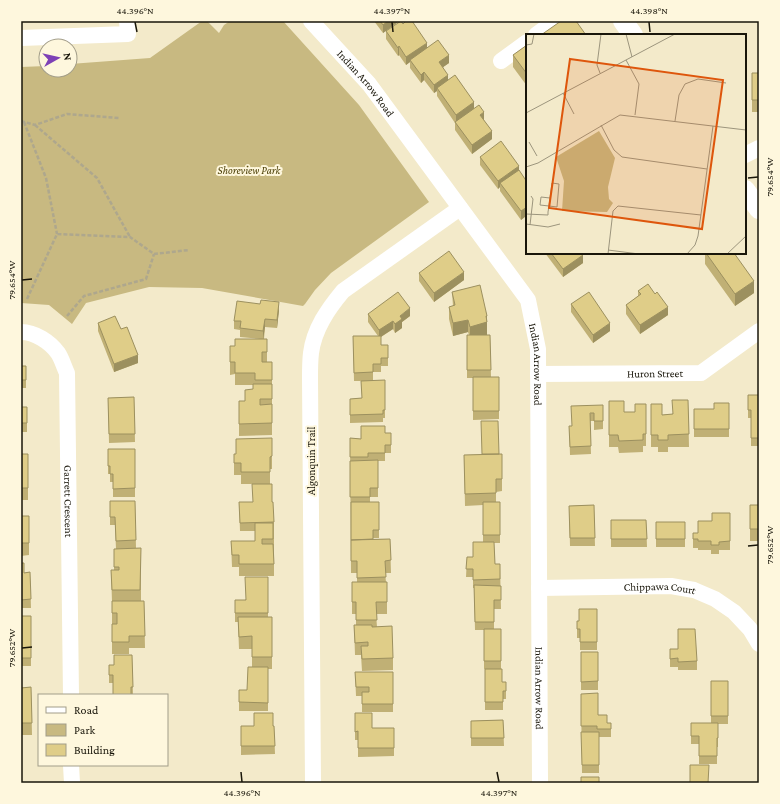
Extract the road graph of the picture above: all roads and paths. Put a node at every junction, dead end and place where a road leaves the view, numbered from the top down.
1 (127, 21) edge
2 (312, 21) edge
3 (555, 21) edge
4 (623, 21) edge
5 (537, 34) edge
6 (632, 34) edge
7 (21, 38) edge
8 (526, 43) edge
9 (501, 61) dead end
10 (119, 118) dead end
11 (22, 122) edge
12 (35, 125) junction
13 (759, 148) edge
14 (746, 154) edge
15 (746, 191) edge
16 (460, 208) junction
17 (759, 209) edge
18 (58, 234) junction
19 (130, 236) junction
20 (189, 250) dead end
21 (154, 254) junction
22 (27, 299) dead end
23 (67, 316) dead end
24 (759, 331) edge
25 (21, 332) edge
26 (538, 374) junction
27 (539, 588) junction
28 (759, 644) edge
29 (71, 694) edge
30 (71, 766) edge
31 (72, 783) edge
32 (313, 783) edge
33 (540, 783) edge

1 - 7 street
2 - 16 street, Indian Arrow Road
3 - 5 street
4 - 6 main road
8 - 9 street
10 - 12 path
11 - 12 path
11 - 18 path
12 - 19 path
13 - 14 street
15 - 17 main road
16 - 26 street, Indian Arrow Road
16 - 32 street, Algonquin Trail
18 - 19 path
18 - 22 path
19 - 21 path
20 - 21 path
21 - 23 path
24 - 26 street, Huron Street
25 - 29 street, Garrett Crescent
26 - 27 street, Indian Arrow Road
27 - 28 street, Chippawa Court
27 - 33 street, Indian Arrow Road
30 - 31 street

